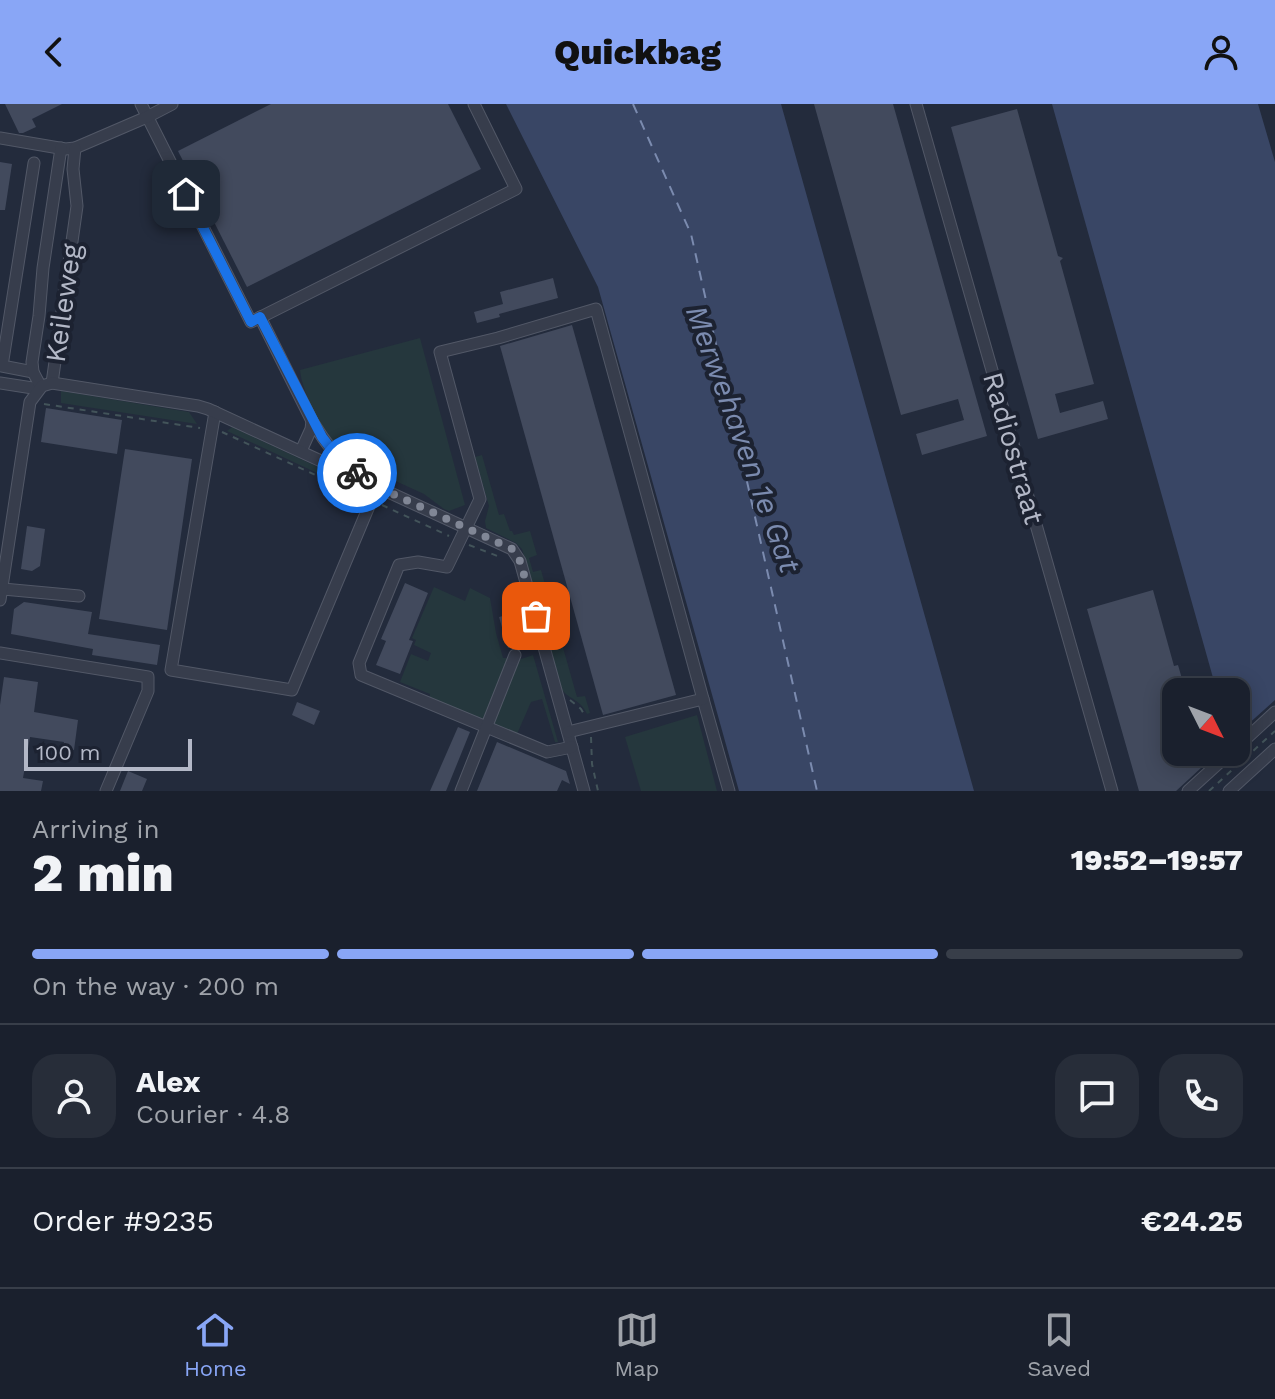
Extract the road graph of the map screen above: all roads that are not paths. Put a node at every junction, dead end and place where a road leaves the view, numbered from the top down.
1 (141, 104) edge
2 (172, 104) edge
3 (474, 104) edge
4 (916, 104) edge
5 (147, 117) junction
6 (0, 138) edge
7 (61, 148) junction
8 (75, 148) junction
9 (34, 163) dead end
10 (260, 317) junction
11 (33, 372) junction
12 (0, 383) edge
13 (44, 386) junction
14 (215, 412) junction
15 (312, 421) junction
16 (322, 437) junction
17 (306, 454) junction
18 (372, 484) junction
19 (466, 528) junction
20 (1, 595) edge
21 (79, 596) dead end
22 (0, 653) edge
23 (515, 655) dead end
24 (703, 699) junction
25 (1275, 712) edge
26 (486, 726) junction
27 (568, 732) junction
28 (1250, 735) edge
29 (572, 747) junction
30 (1275, 749) edge
31 (1216, 766) edge
32 (106, 791) edge
33 (461, 791) edge
34 (584, 791) edge
35 (729, 791) edge
36 (1112, 791) edge
37 (1188, 791) edge
38 (1229, 791) edge

1 - 5 street
2 - 5 street
3 - 10 street
4 - 36 street, Radiostraat
5 - 8 street
5 - 10 street
6 - 7 street
7 - 8 street
7 - 11 street
8 - 13 street, Keileweg
9 - 11 street
10 - 15 street
11 - 13 street
12 - 13 street
13 - 14 street
13 - 20 street, Keileweg
14 - 17 street
14 - 18 street
15 - 16 street
15 - 17 street
16 - 17 street
16 - 18 street
17 - 18 street
18 - 19 street
19 - 24 street
19 - 26 street
19 - 27 street
20 - 21 street
22 - 32 street
23 - 26 street
24 - 27 street
24 - 35 street
25 - 28 street
26 - 29 street
26 - 33 street
27 - 29 street
29 - 34 street
30 - 38 street
31 - 37 street

